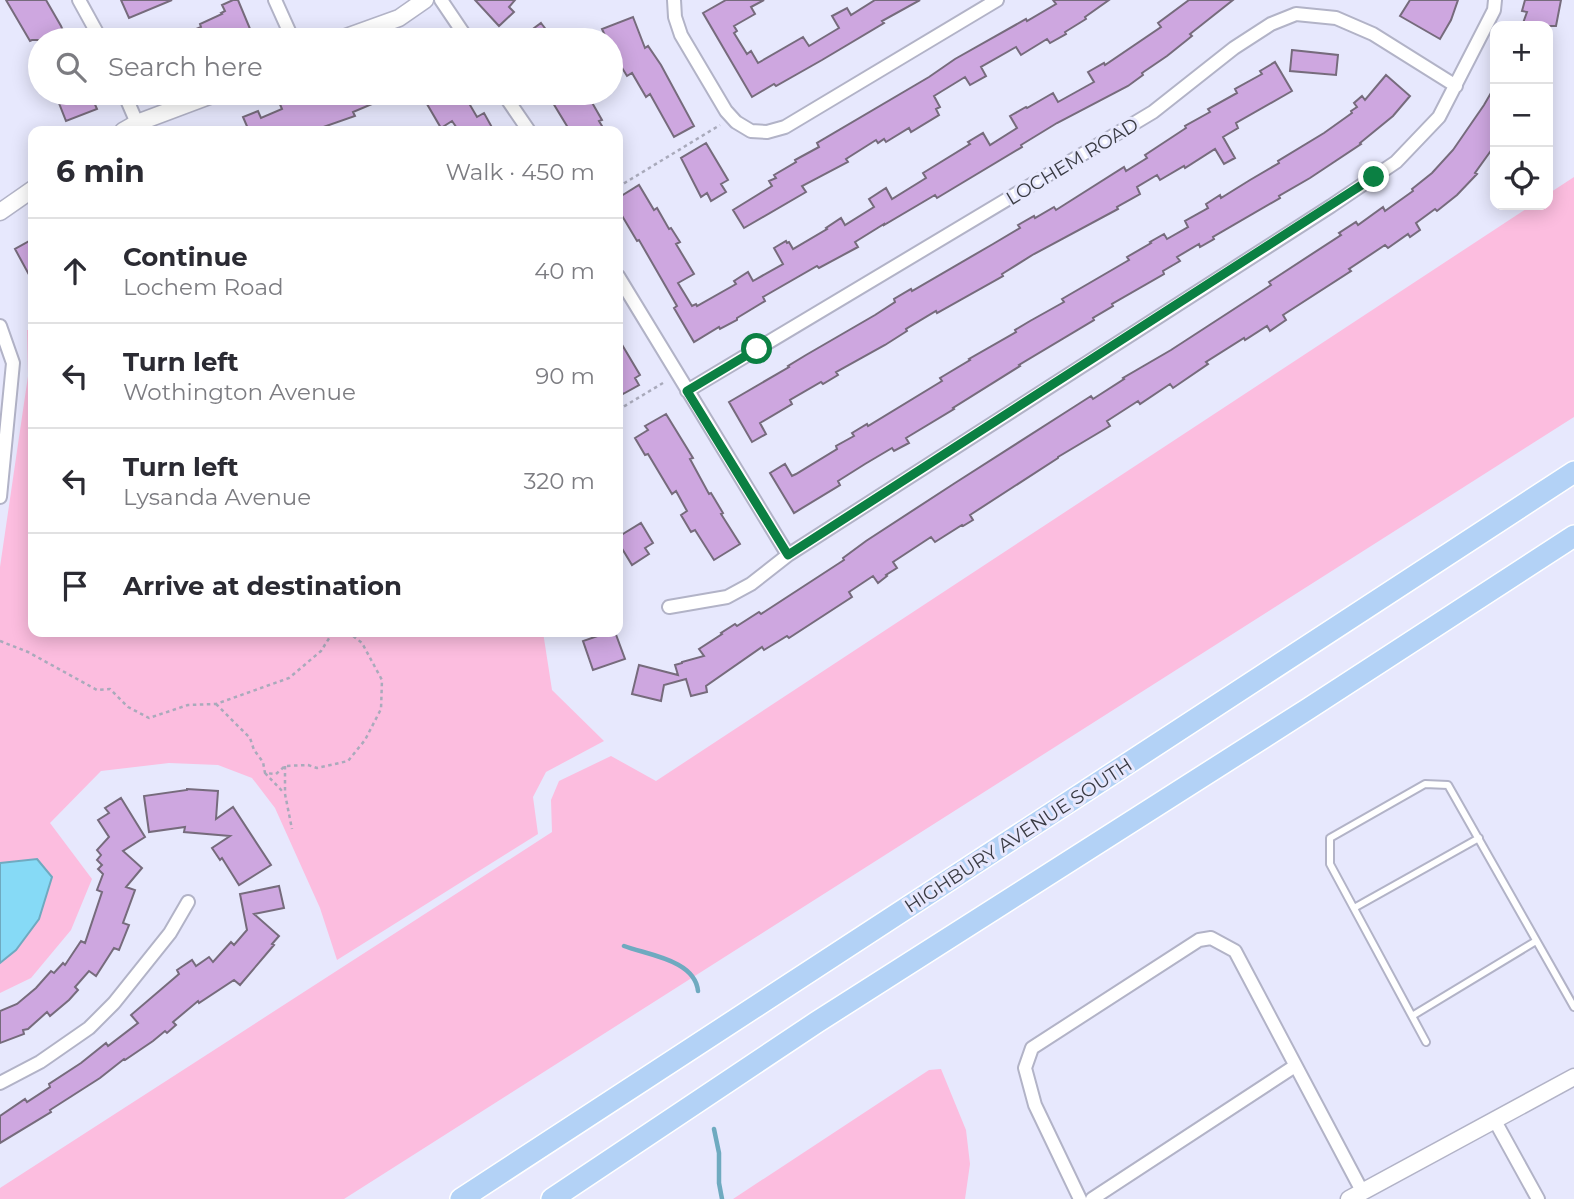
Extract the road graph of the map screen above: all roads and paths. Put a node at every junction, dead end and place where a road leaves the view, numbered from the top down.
1 (79, 0) edge
2 (275, 0) edge
3 (425, 0) edge
4 (441, 0) edge
5 (674, 0) edge
6 (997, 0) edge
7 (1495, 0) edge
8 (94, 28) edge
9 (288, 28) edge
10 (371, 28) edge
11 (460, 28) edge
12 (1457, 86) junction
13 (126, 105) edge
14 (186, 105) edge
15 (511, 105) edge
16 (731, 117) junction
17 (130, 126) edge
18 (133, 126) edge
19 (526, 126) edge
20 (623, 184) edge
21 (28, 192) edge
22 (0, 212) edge
23 (623, 283) edge
24 (0, 326) edge
25 (663, 383) dead end
26 (687, 391) junction
27 (623, 407) edge
28 (1574, 472) edge
29 (0, 497) edge
30 (1574, 536) edge
31 (788, 555) junction
32 (669, 607) dead end
33 (331, 637) edge
34 (354, 637) edge
35 (0, 641) edge
36 (216, 704) junction
37 (285, 766) junction
38 (265, 773) junction
39 (285, 794) junction
40 (292, 829) dead end
41 (1479, 838) junction
42 (188, 902) dead end
43 (1354, 908) junction
44 (1536, 941) junction
45 (1574, 1007) edge
46 (1412, 1016) junction
47 (1426, 1042) dead end
48 (1296, 1066) junction
49 (1574, 1077) edge
50 (0, 1083) edge
51 (1495, 1121) junction
52 (1356, 1195) edge
53 (461, 1199) edge
54 (552, 1199) edge
55 (1080, 1199) edge
56 (1092, 1199) edge
57 (1538, 1199) edge

1 - 8 street
2 - 9 street
3 - 10 street
4 - 11 street
5 - 16 street
6 - 16 street
7 - 12 street
12 - 26 street, LOCHEM ROAD
12 - 31 street
13 - 17 street
14 - 18 street
15 - 19 street
16 - 20 path
21 - 22 street
23 - 26 street
24 - 29 street
25 - 27 path
26 - 31 street
28 - 53 highway, HIGHBURY AVENUE SOUTH
30 - 54 highway
31 - 32 street
33 - 36 path
34 - 37 path
35 - 36 path
36 - 38 path
37 - 38 path
37 - 39 path
38 - 39 path
39 - 40 path
41 - 43 lane
41 - 43 lane
41 - 44 lane
42 - 50 street
43 - 46 lane
44 - 45 lane
44 - 46 lane
46 - 47 lane
48 - 52 street
48 - 55 street
48 - 56 street
49 - 51 street
51 - 52 street
51 - 57 street

